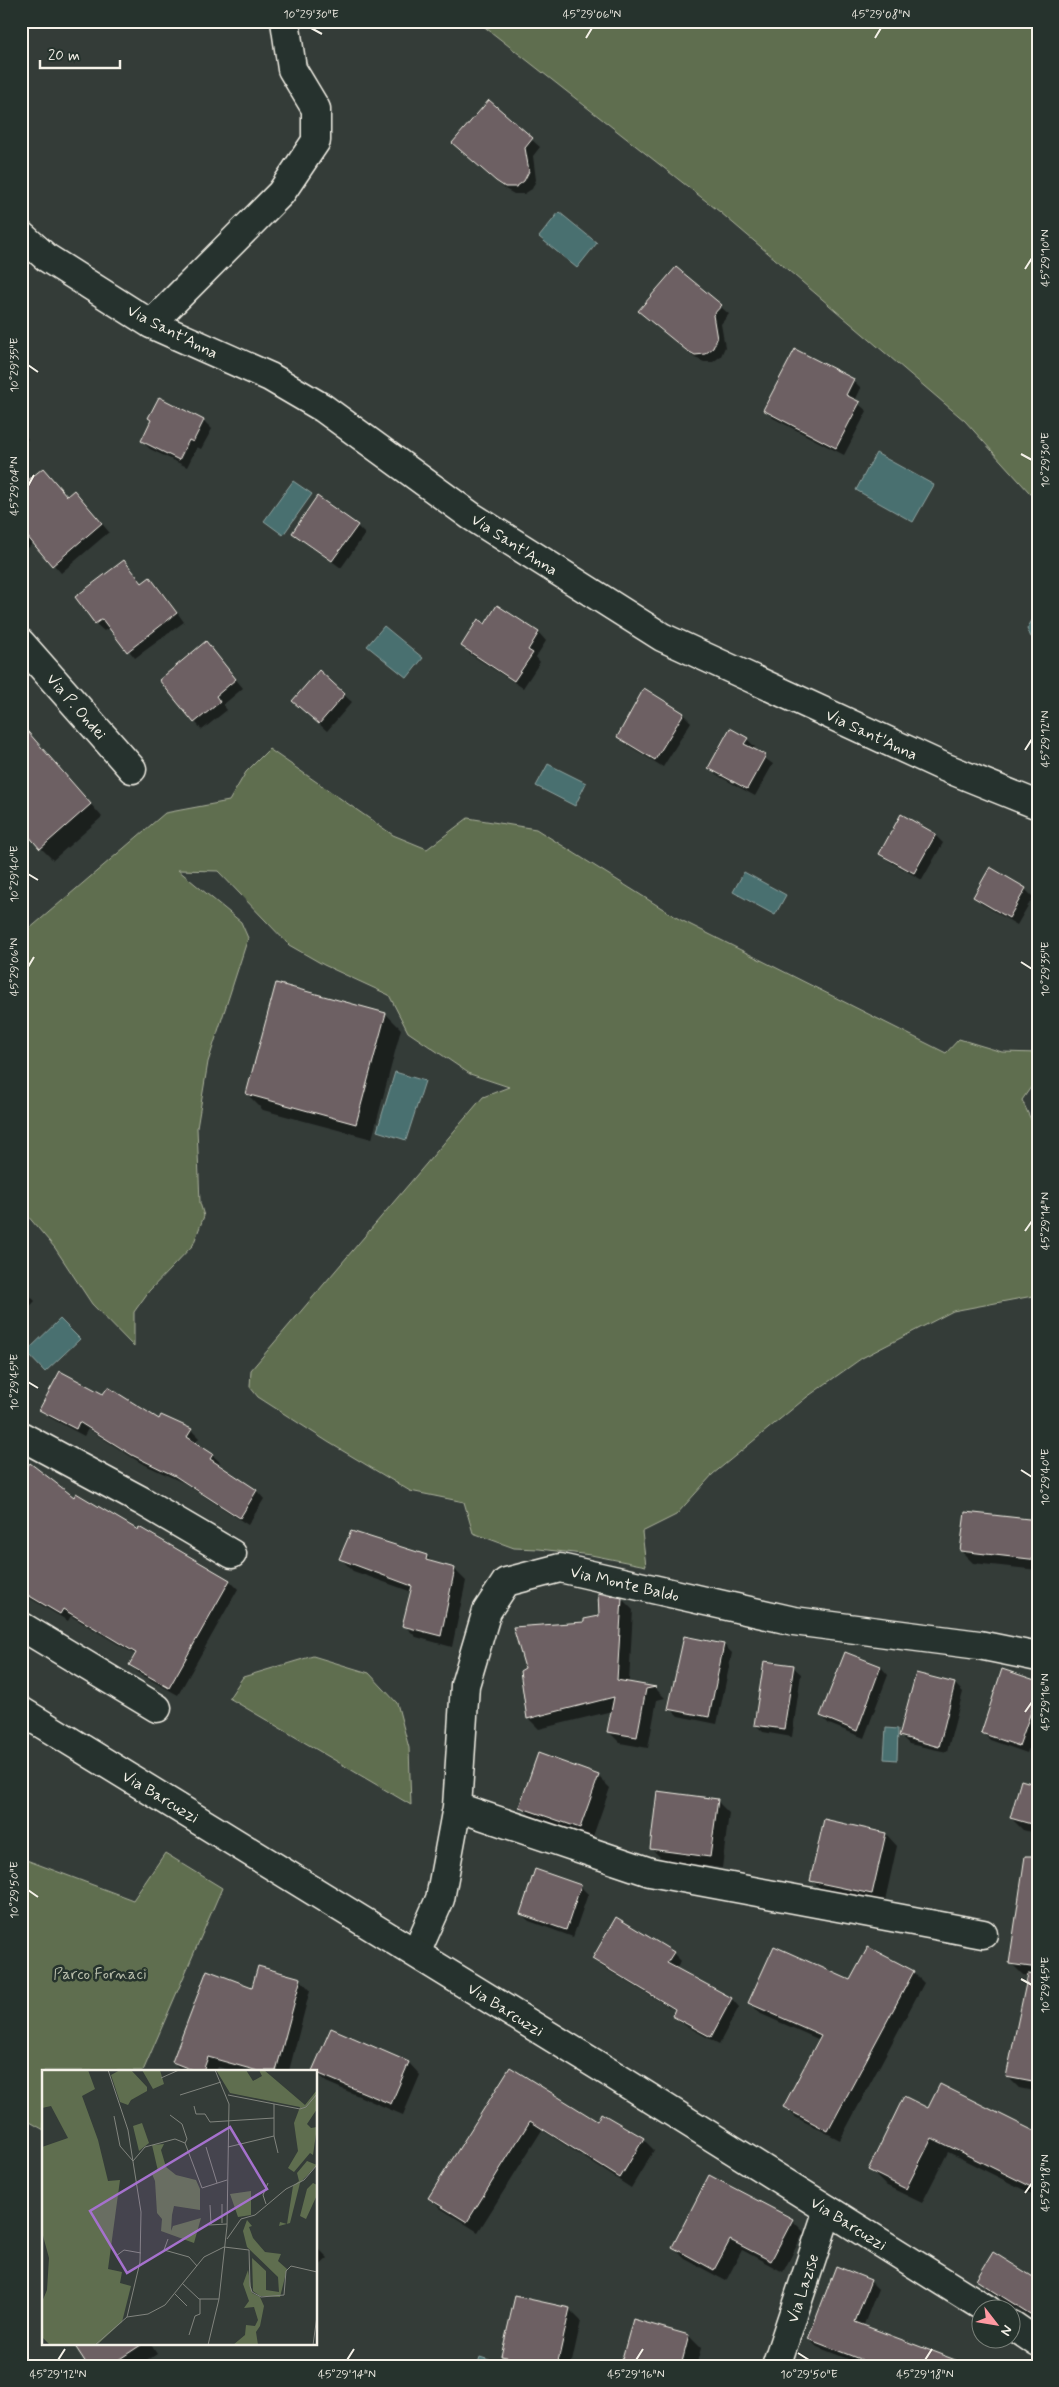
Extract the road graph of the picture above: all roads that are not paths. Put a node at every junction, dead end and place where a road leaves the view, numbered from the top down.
1 (285, 21) edge
2 (21, 235) edge
3 (151, 324) junction
4 (21, 644) edge
5 (132, 769) dead end
6 (1038, 805) edge
7 (21, 1436) edge
8 (232, 1554) dead end
9 (21, 1626) edge
10 (1038, 1656) edge
11 (157, 1708) dead end
12 (21, 1711) edge
13 (457, 1807) junction
14 (983, 1934) dead end
15 (416, 1953) junction
16 (828, 2210) junction
17 (972, 2300) edge
18 (1022, 2332) edge
19 (1038, 2343) edge
20 (776, 2366) edge

1 - 3 street
2 - 3 street, Via Sant'Anna
3 - 6 street, Via Sant'Anna
4 - 5 street, Via P. Ondei
7 - 8 street
9 - 11 street
10 - 13 street, Via Monte Baldo
12 - 15 street, Via Barcuzzi
13 - 14 street
13 - 15 street, Via Monte Baldo
15 - 16 street, Via Barcuzzi
16 - 17 street, Via Barcuzzi
16 - 20 street, Via Lazise
18 - 19 street

